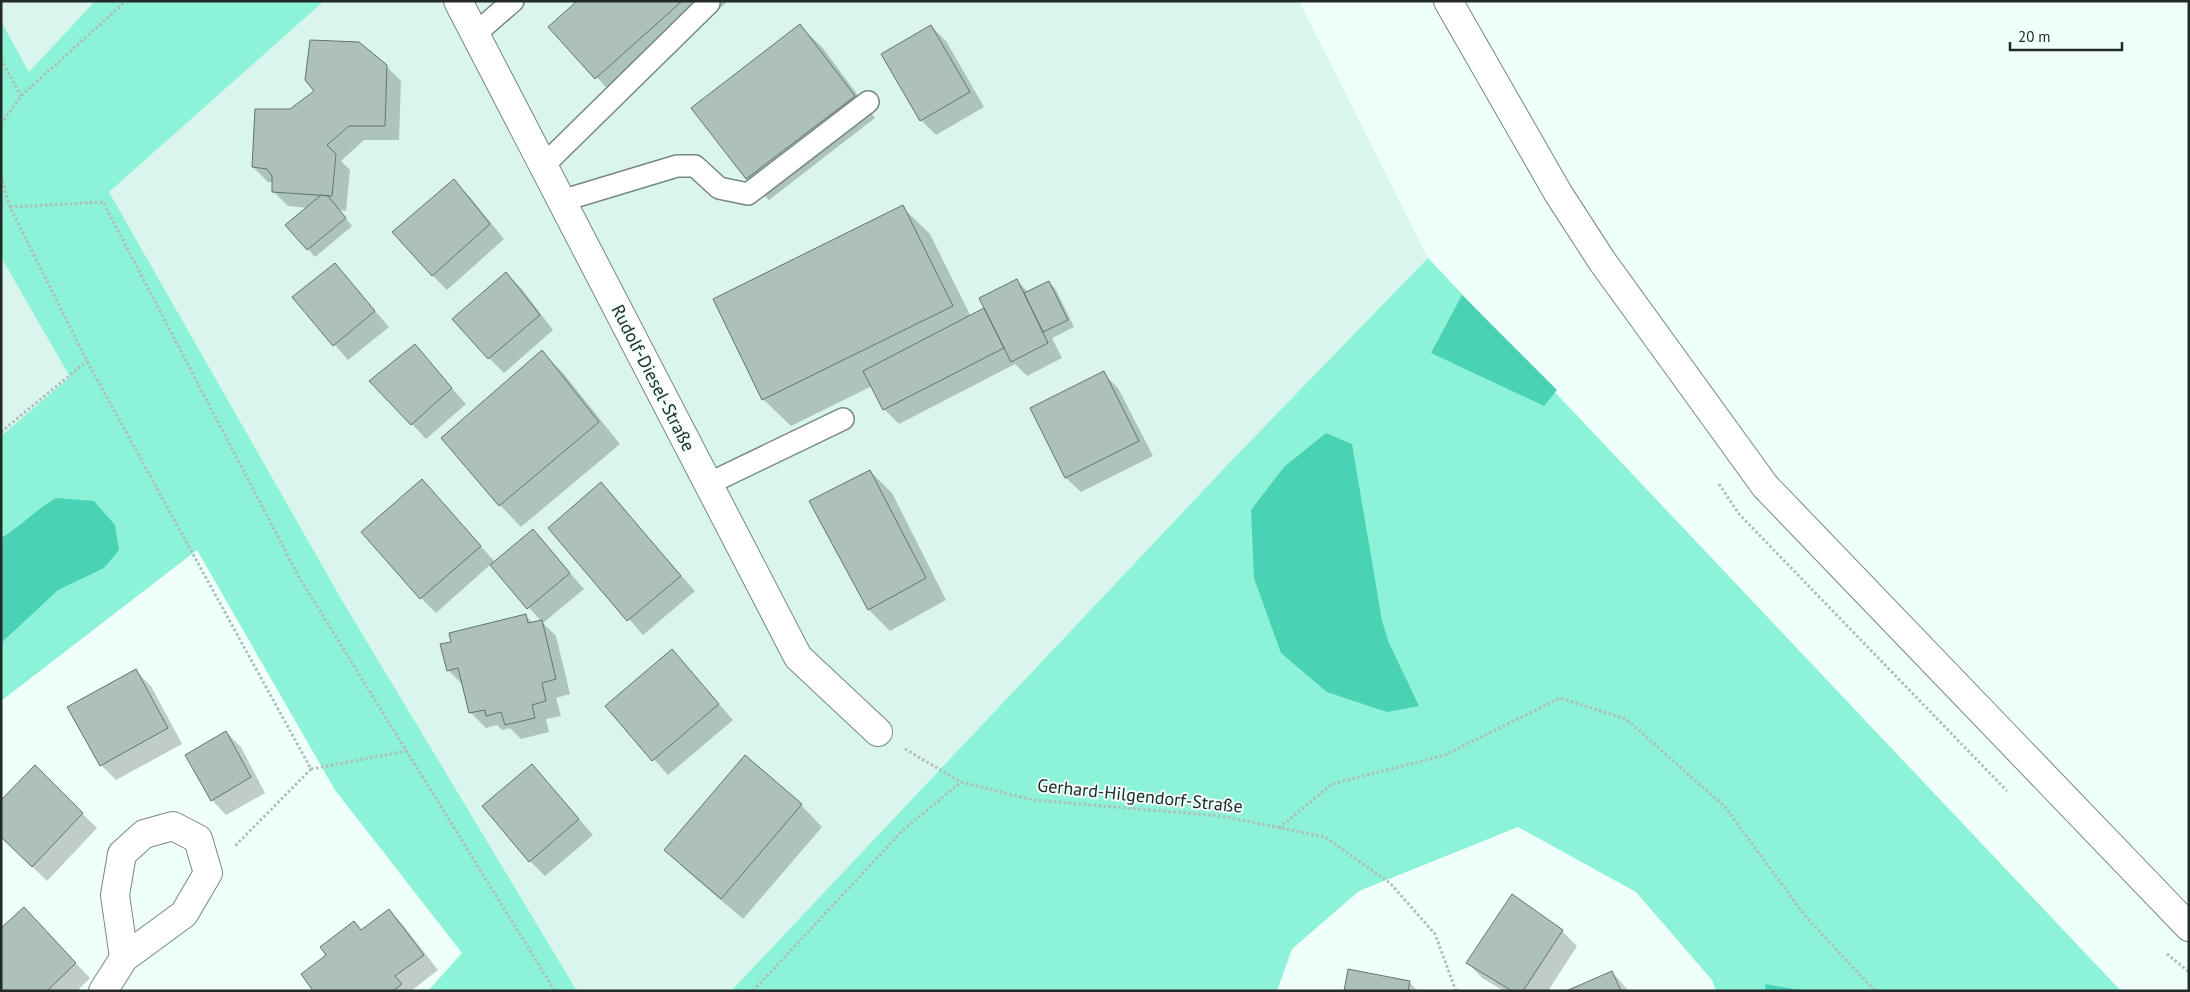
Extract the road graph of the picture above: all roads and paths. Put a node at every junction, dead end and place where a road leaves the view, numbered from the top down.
1 (126, 1) edge
2 (458, 1) edge
3 (513, 1) edge
4 (1448, 1) edge
5 (709, 2) dead end
6 (476, 34) junction
7 (1, 59) edge
8 (21, 96) junction
9 (868, 102) dead end
10 (1, 124) edge
11 (543, 166) junction
12 (1, 176) edge
13 (561, 201) junction
14 (10, 207) junction
15 (87, 361) junction
16 (843, 419) dead end
17 (1, 432) edge
18 (708, 484) junction
19 (878, 732) joint
20 (407, 750) junction
21 (312, 770) junction
22 (961, 782) junction
23 (1279, 828) junction
24 (208, 874) junction
25 (2189, 927) edge
26 (124, 958) junction
27 (103, 991) edge
28 (555, 991) edge
29 (753, 991) edge
30 (1456, 991) edge
31 (1875, 991) edge

1 - 8 path
2 - 6 street, Rudolf-Diesel-Straße
3 - 6 lane
4 - 25 street
5 - 11 lane
6 - 11 street, Rudolf-Diesel-Straße
7 - 8 path
8 - 10 path
9 - 13 lane
11 - 13 street, Rudolf-Diesel-Straße
12 - 14 path
13 - 18 street, Rudolf-Diesel-Straße
14 - 15 path
14 - 20 path
15 - 17 path
15 - 21 path
16 - 18 lane
18 - 19 street, Rudolf-Diesel-Straße
19 - 22 path, Gerhard-Hilgendorf-Straße
20 - 21 path
20 - 28 path
21 - 24 path
22 - 23 path, Gerhard-Hilgendorf-Straße
22 - 29 path
23 - 30 path, Gerhard-Hilgendorf-Straße
23 - 31 path
24 - 26 street
24 - 26 street
26 - 27 street

